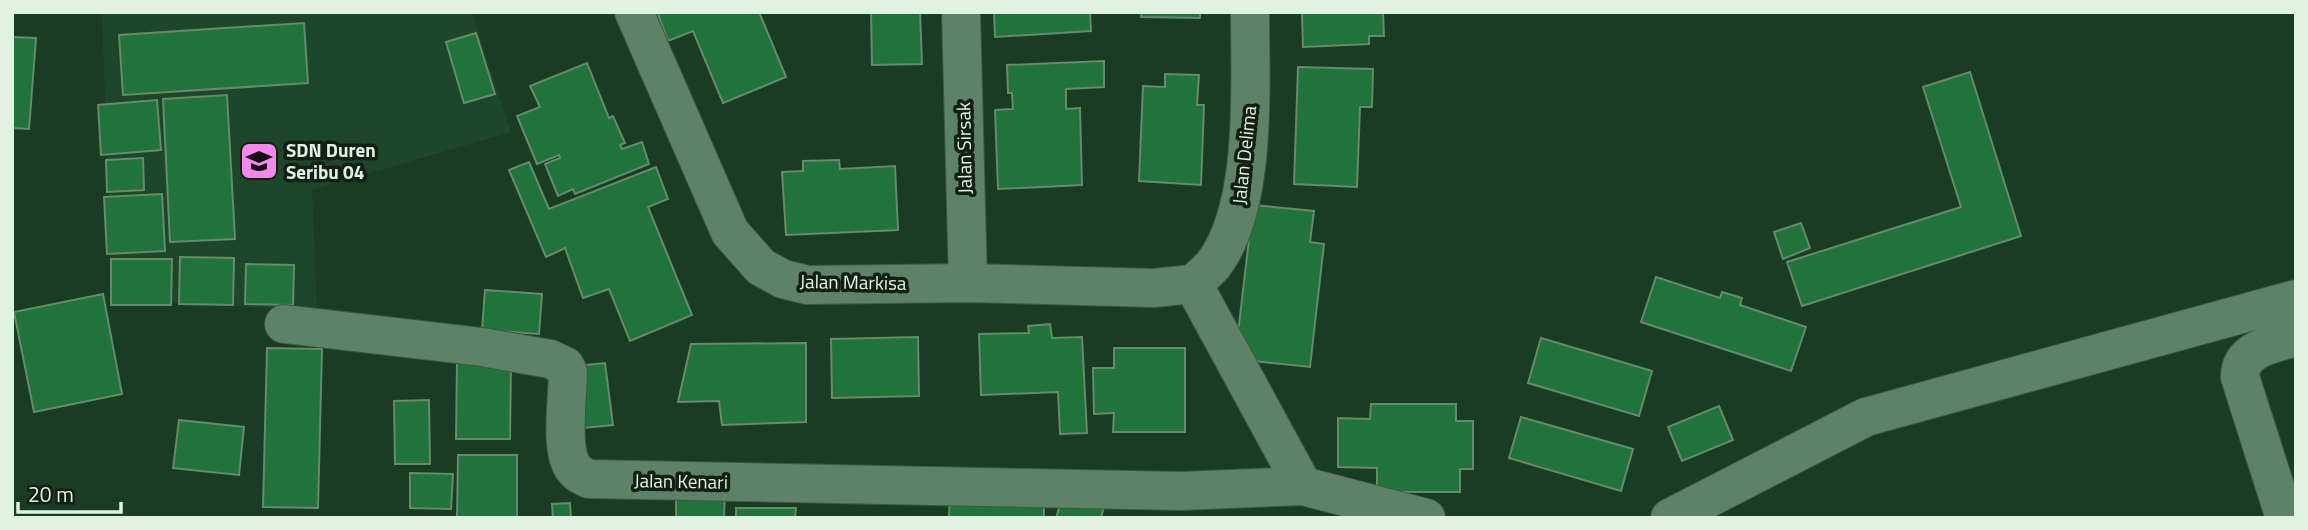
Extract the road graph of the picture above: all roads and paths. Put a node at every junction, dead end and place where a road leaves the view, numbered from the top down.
1 (634, 12) edge
2 (961, 12) edge
3 (1250, 12) edge
4 (968, 283) junction
5 (1193, 284) junction
6 (2296, 299) edge
7 (284, 324) dead end
8 (2296, 337) edge
9 (1303, 486) junction
10 (1174, 504) edge
11 (1426, 518) edge
12 (1670, 518) edge
13 (2285, 518) edge

1 - 4 street, Jalan Markisa
2 - 4 street, Jalan Sirsak
3 - 5 street, Jalan Delima
4 - 5 street, Jalan Markisa
5 - 9 street
6 - 12 street
7 - 10 street, Jalan Kenari
8 - 13 street
9 - 10 street
9 - 11 street

